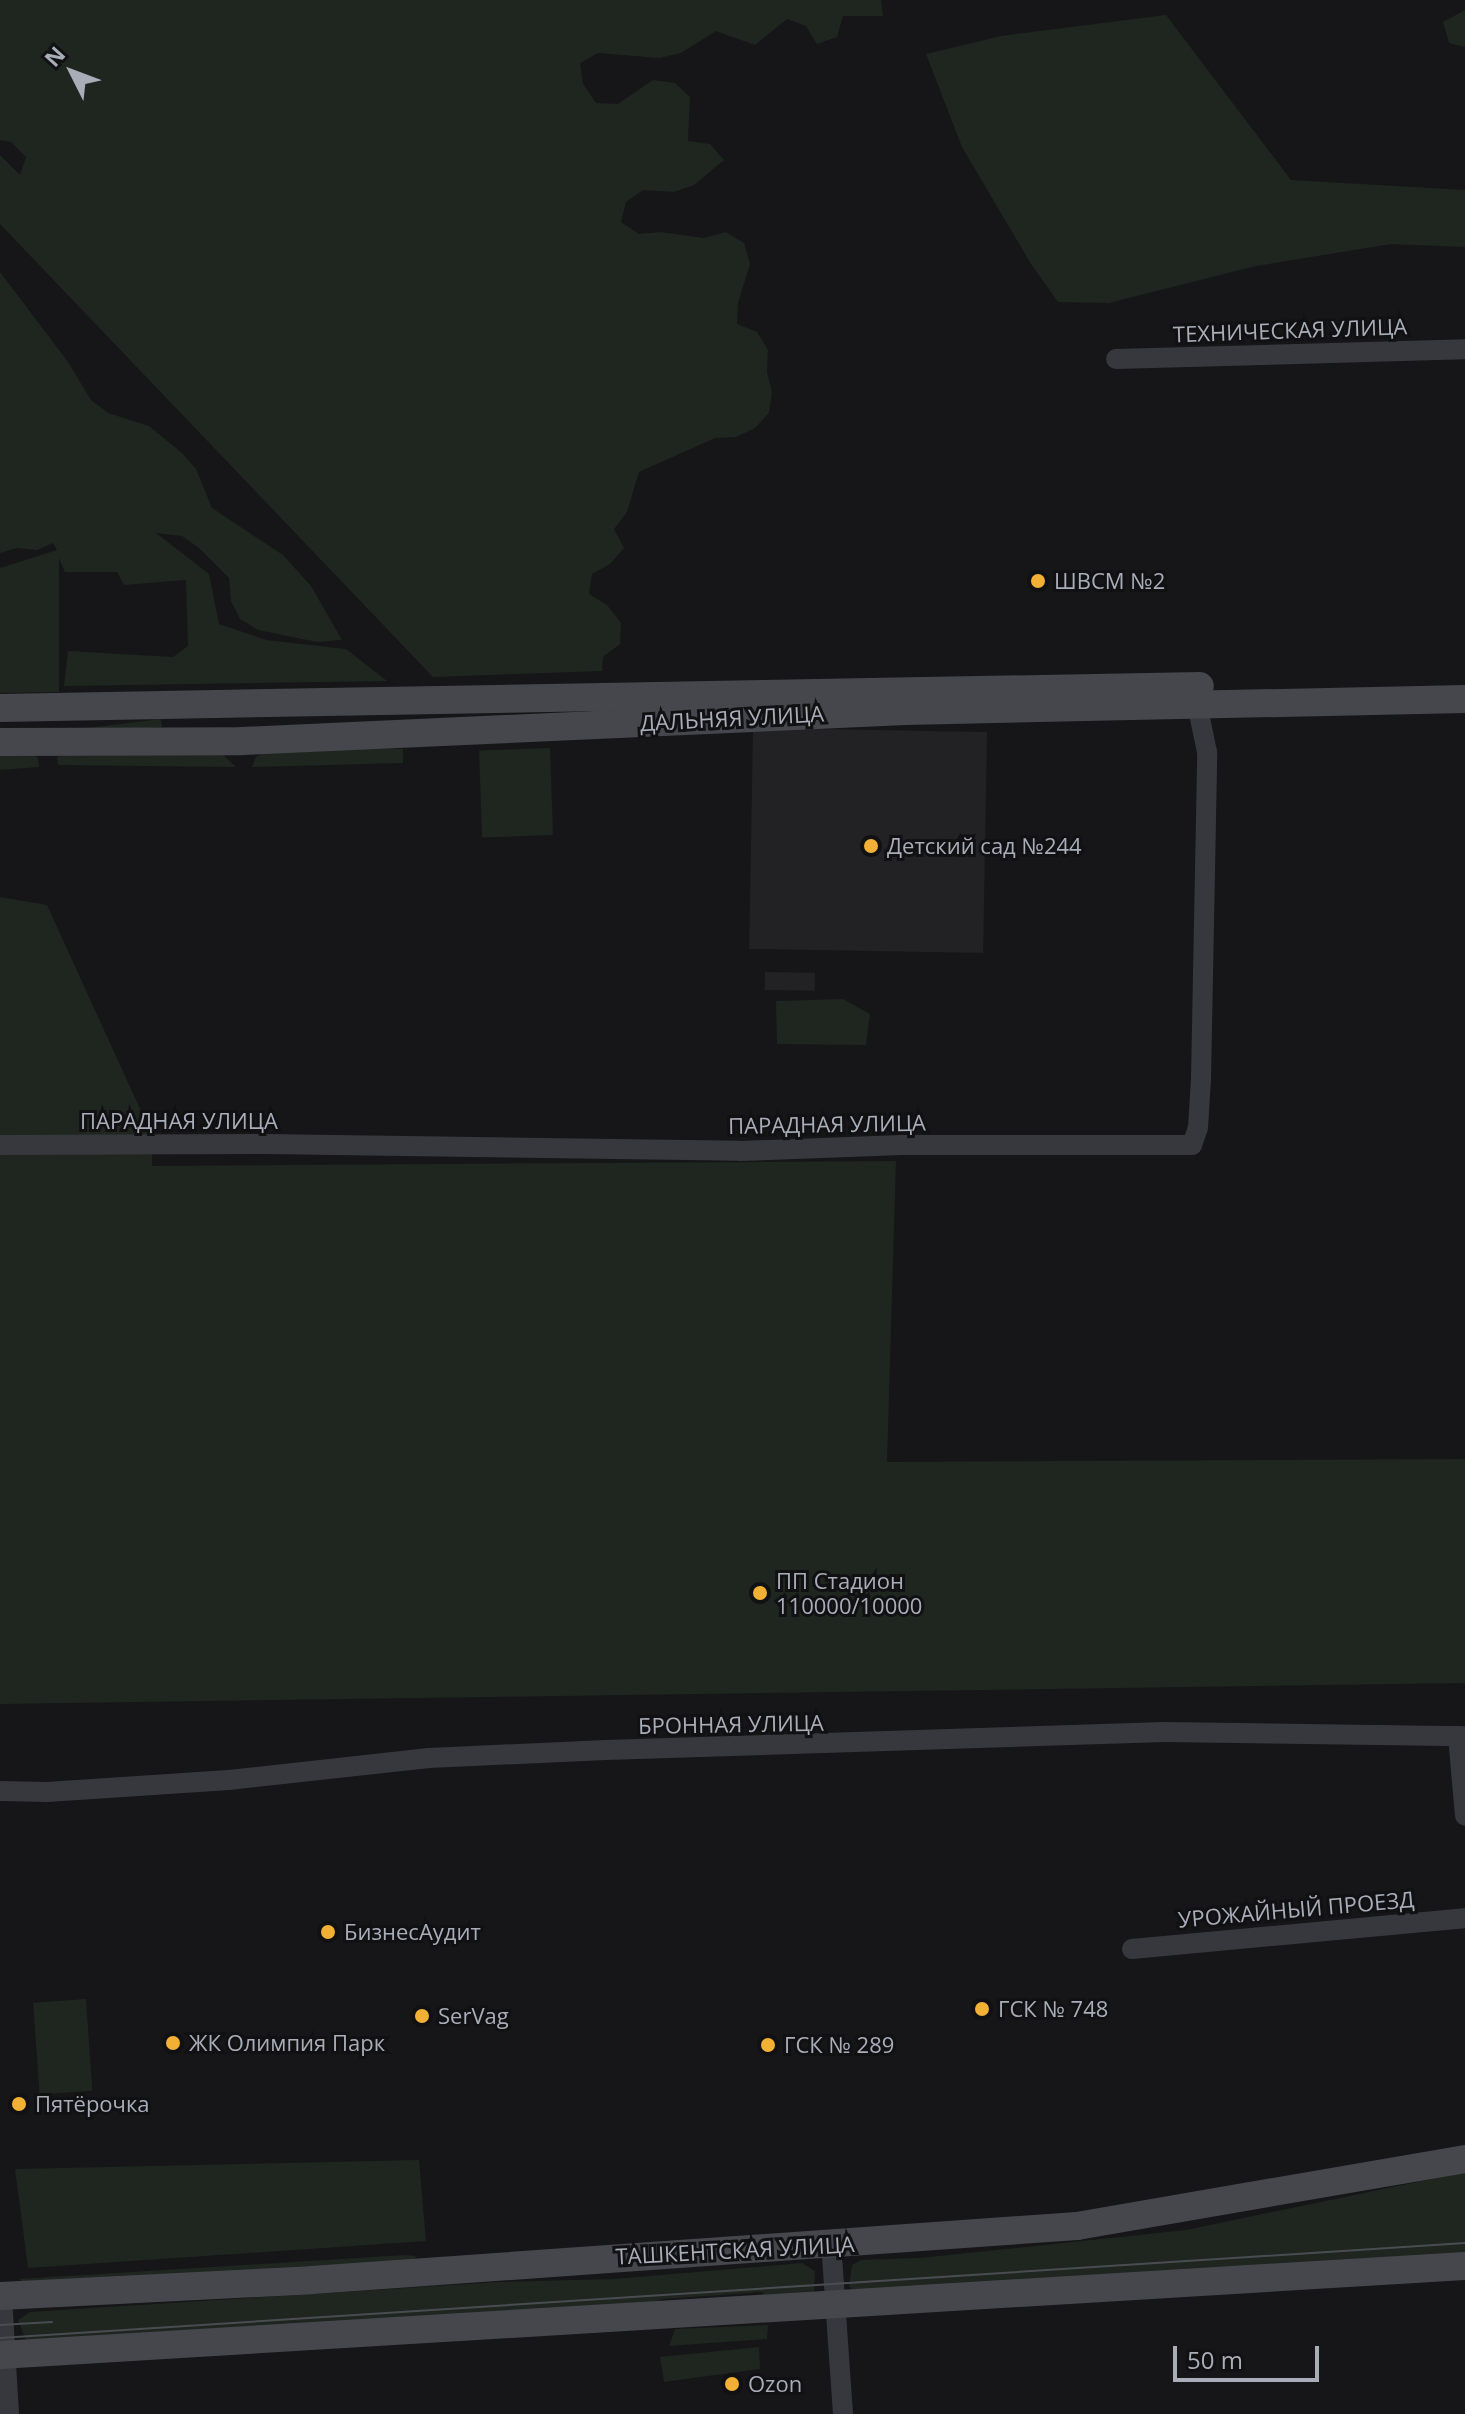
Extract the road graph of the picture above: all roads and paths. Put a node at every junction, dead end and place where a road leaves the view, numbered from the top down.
1 (1465, 349) edge
2 (1116, 359) dead end
3 (1465, 680) edge
4 (1196, 695) junction
5 (1465, 699) edge
6 (0, 708) edge
7 (0, 742) edge
8 (0, 1145) edge
9 (1462, 1736) edge
10 (0, 1791) edge
11 (1465, 1816) edge
12 (1465, 1918) edge
13 (1132, 1949) dead end
14 (1465, 2159) edge
15 (831, 2242) junction
16 (1465, 2266) edge
17 (1, 2296) edge
18 (837, 2306) junction
19 (2, 2355) edge
20 (9, 2414) edge
21 (843, 2414) edge

1 - 2 street, ТЕХНИЧЕСКАЯ УЛИЦА
3 - 4 main road, ДАЛЬНЯЯ УЛИЦА
4 - 5 main road, ДАЛЬНЯЯ УЛИЦА
4 - 6 main road, ДАЛЬНЯЯ УЛИЦА
4 - 7 main road, ДАЛЬНЯЯ УЛИЦА
4 - 8 street, ПАРАДНАЯ УЛИЦА
9 - 10 street, БРОННАЯ УЛИЦА
9 - 11 street
12 - 13 street, УРОЖАЙНЫЙ ПРОЕЗД
14 - 15 main road, ТАШКЕНТСКАЯ УЛИЦА
15 - 17 main road, ТАШКЕНТСКАЯ УЛИЦА
15 - 18 street
16 - 18 main road
17 - 19 street
18 - 19 main road
18 - 21 street
19 - 20 street

